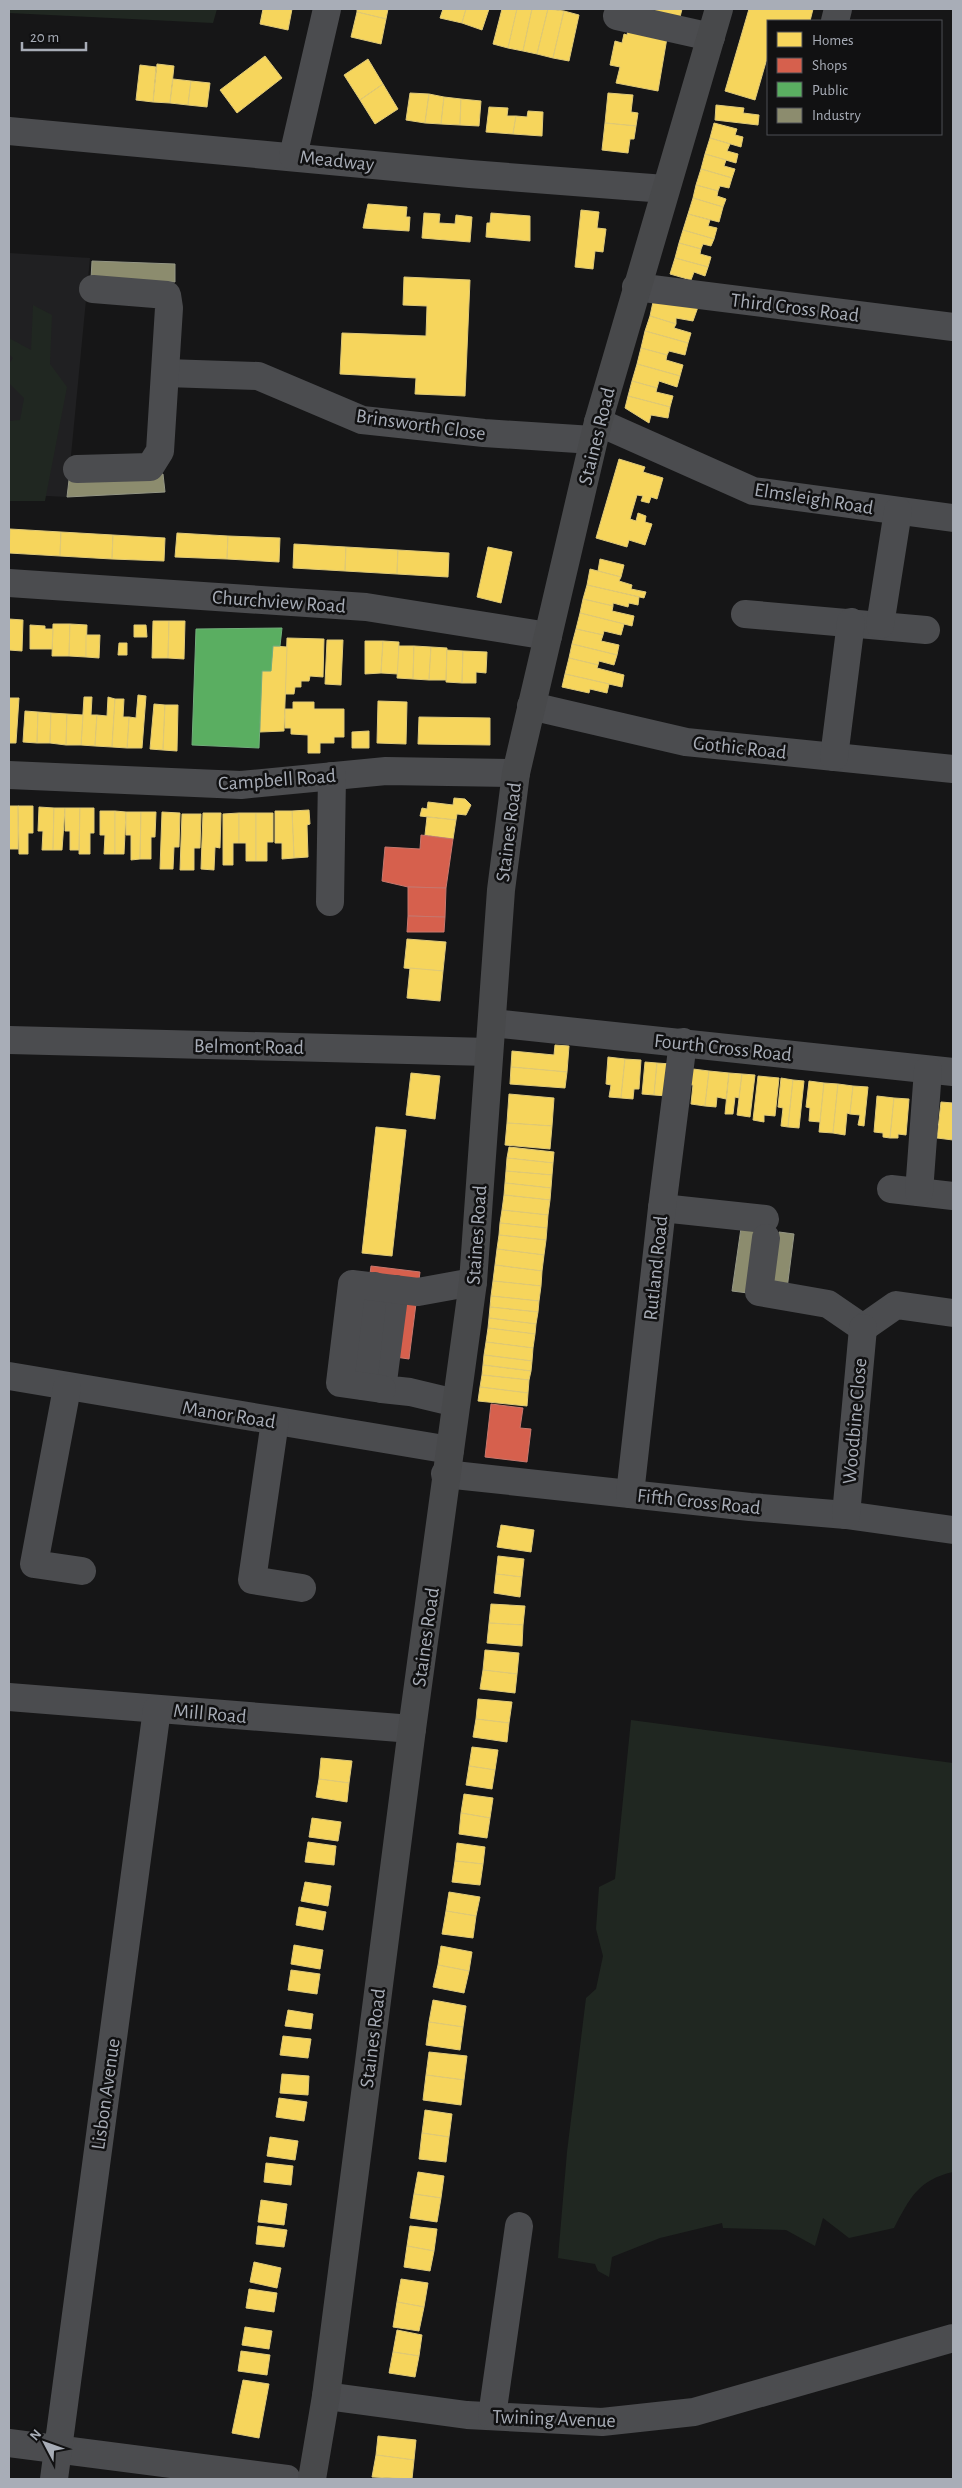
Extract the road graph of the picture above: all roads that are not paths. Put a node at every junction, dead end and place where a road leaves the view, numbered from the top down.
1 (327, 9) edge
2 (719, 9) edge
3 (617, 16) dead end
4 (711, 37) junction
5 (9, 131) edge
6 (293, 156) junction
7 (665, 189) junction
8 (636, 287) junction
9 (93, 289) dead end
10 (953, 327) edge
11 (166, 373) junction
12 (596, 431) junction
13 (77, 469) dead end
14 (898, 510) junction
15 (953, 518) edge
16 (9, 583) edge
17 (745, 614) dead end
18 (851, 622) junction
19 (880, 625) junction
20 (926, 630) dead end
21 (548, 636) junction
22 (531, 706) junction
23 (834, 757) junction
24 (953, 769) edge
25 (516, 772) junction
26 (9, 775) edge
27 (332, 776) junction
28 (330, 902) dead end
29 (492, 1023) junction
30 (9, 1040) edge
31 (683, 1042) junction
32 (489, 1052) junction
33 (940, 1071) edge
34 (891, 1189) dead end
35 (919, 1192) junction
36 (953, 1196) edge
37 (662, 1208) junction
38 (473, 1282) junction
39 (400, 1290) junction
40 (953, 1313) edge
41 (862, 1328) junction
42 (9, 1376) edge
43 (67, 1388) junction
44 (389, 1390) junction
45 (456, 1403) junction
46 (275, 1421) junction
47 (448, 1462) junction
48 (630, 1494) junction
49 (846, 1515) junction
50 (953, 1530) edge
51 (82, 1572) dead end
52 (302, 1588) dead end
53 (9, 1697) edge
54 (157, 1709) junction
55 (412, 1729) junction
56 (519, 2226) dead end
57 (953, 2338) edge
58 (326, 2396) junction
59 (492, 2416) junction
60 (9, 2443) edge
61 (58, 2451) junction
62 (54, 2479) edge
63 (287, 2479) edge
64 (312, 2479) edge

1 - 6 street
2 - 4 main road, Staines Road
3 - 4 street
4 - 7 main road, Staines Road
5 - 6 street, Meadway
6 - 7 street, Meadway
7 - 8 main road, Staines Road
8 - 10 street, Third Cross Road
8 - 12 main road, Staines Road
9 - 11 street
11 - 12 street, Brinsworth Close
11 - 13 street
12 - 14 street, Elmsleigh Road
12 - 21 main road, Staines Road
14 - 15 street, Elmsleigh Road
14 - 19 street
16 - 21 street, Churchview Road
17 - 18 street
18 - 19 street
18 - 23 street
19 - 20 street
21 - 22 main road, Staines Road
22 - 23 street, Gothic Road
22 - 25 main road, Staines Road
23 - 24 street, Gothic Road
25 - 27 street, Campbell Road
25 - 29 main road, Staines Road
26 - 27 street, Campbell Road
27 - 28 street
29 - 31 street, Fourth Cross Road
29 - 32 main road, Staines Road
30 - 32 street, Belmont Road
31 - 33 street, Fourth Cross Road
31 - 37 street, Rutland Road
32 - 38 main road, Staines Road
33 - 35 street
34 - 35 street
35 - 36 street
37 - 41 street
37 - 48 street, Rutland Road
38 - 39 street
38 - 45 main road, Staines Road
39 - 44 street
39 - 44 street
40 - 41 street
41 - 49 street, Woodbine Close
42 - 43 street, Manor Road
43 - 46 street, Manor Road
43 - 51 street
44 - 45 street
45 - 47 main road, Staines Road
46 - 47 street, Manor Road
46 - 52 street
47 - 48 street, Fifth Cross Road
47 - 55 main road, Staines Road
48 - 49 street, Fifth Cross Road
49 - 50 street, Fifth Cross Road
53 - 54 street, Mill Road
54 - 55 street, Mill Road
54 - 61 street, Lisbon Avenue
55 - 58 main road, Staines Road
56 - 59 street
57 - 59 street, Twining Avenue
58 - 59 street, Twining Avenue
58 - 64 main road, Staines Road
60 - 61 street
61 - 62 street, Lisbon Avenue
61 - 63 street

